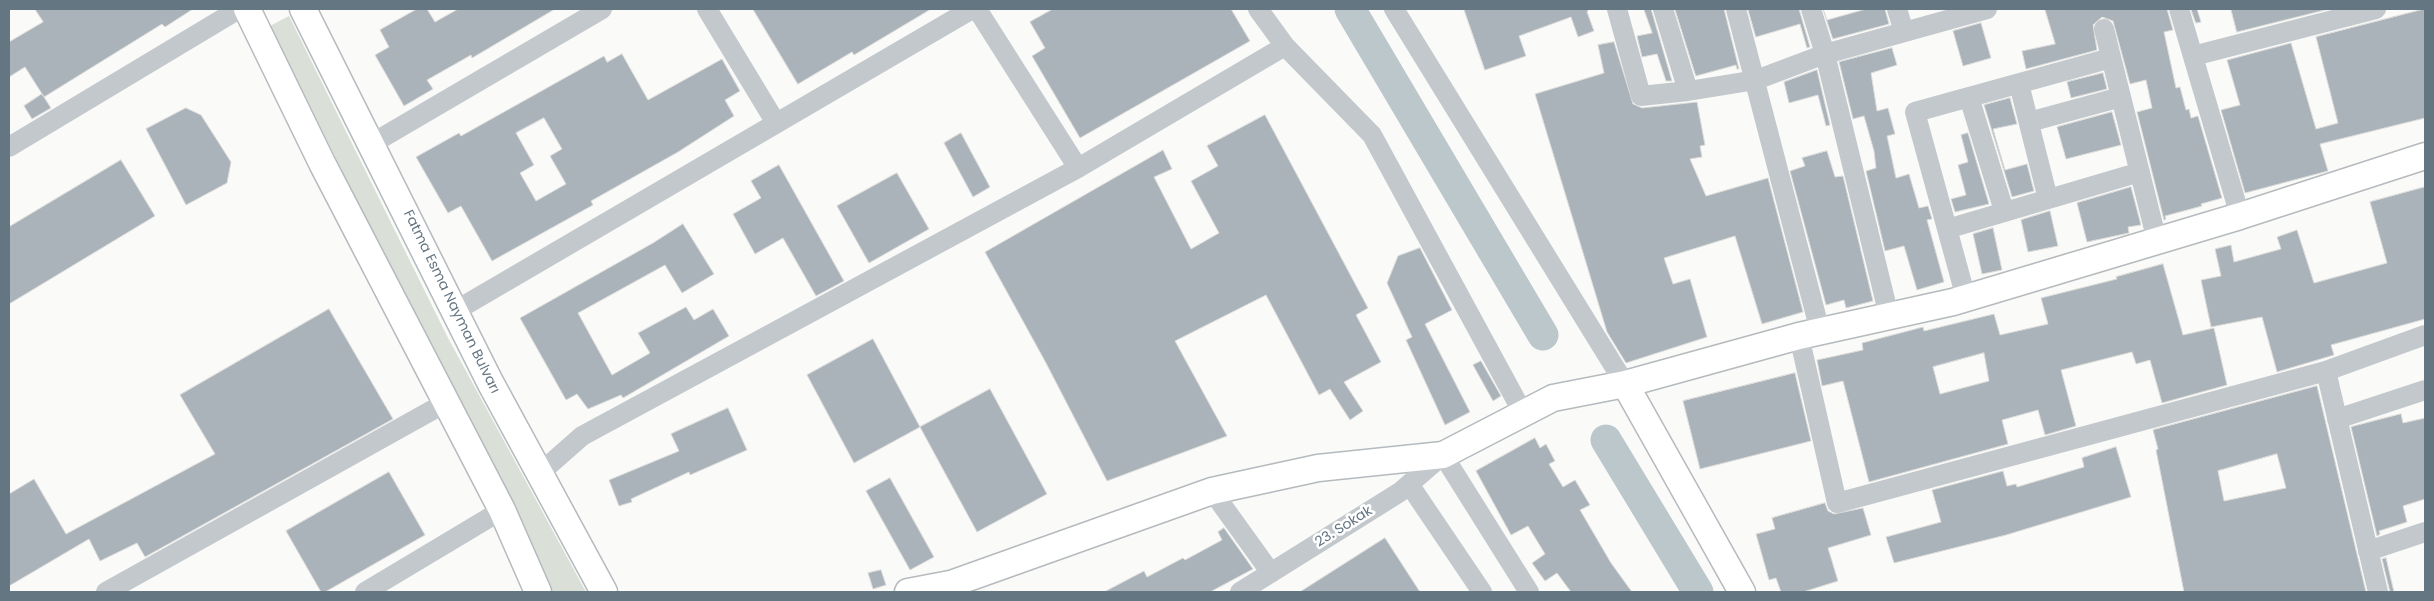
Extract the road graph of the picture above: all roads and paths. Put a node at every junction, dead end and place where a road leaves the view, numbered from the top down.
1 (238, 9) edge
2 (247, 9) edge
3 (304, 9) edge
4 (602, 9) edge
5 (707, 9) edge
6 (972, 9) edge
7 (977, 9) edge
8 (1258, 9) edge
9 (1394, 9) edge
10 (1617, 9) edge
11 (1663, 9) edge
12 (1736, 9) edge
13 (1811, 9) edge
14 (1897, 9) edge
15 (1988, 9) edge
16 (2179, 9) edge
17 (2376, 9) edge
18 (2104, 29) dead end
19 (1904, 32) junction
20 (1285, 46) junction
21 (1825, 54) junction
22 (2193, 56) junction
23 (2111, 58) junction
24 (1756, 80) junction
25 (2020, 84) junction
26 (1688, 91) junction
27 (1969, 97) junction
28 (2121, 97) junction
29 (2029, 122) junction
30 (776, 123) junction
31 (372, 143) junction
32 (9, 147) edge
33 (2425, 156) edge
34 (1078, 168) junction
35 (2140, 172) junction
36 (2048, 199) junction
37 (2004, 211) junction
38 (2240, 216) junction
39 (1947, 229) junction
40 (2157, 241) junction
41 (1966, 298) junction
42 (455, 311) junction
43 (1889, 316) junction
44 (1810, 333) junction
45 (2425, 335) edge
46 (2326, 371) junction
47 (1625, 384) junction
48 (2425, 390) edge
49 (445, 403) junction
50 (1523, 413) junction
51 (2337, 419) junction
52 (1443, 455) junction
53 (540, 473) junction
54 (1409, 484) junction
55 (1212, 491) junction
56 (502, 510) junction
57 (2425, 532) edge
58 (2368, 550) junction
59 (1271, 573) junction
60 (942, 588) edge
61 (608, 590) edge
62 (106, 592) edge
63 (365, 592) edge
64 (538, 592) edge
65 (908, 592) edge
66 (1240, 592) edge
67 (1482, 592) edge
68 (1529, 592) edge
69 (1742, 592) edge
70 (2378, 592) edge

1 - 32 street
2 - 49 main road
3 - 31 main road, Fatma Esma Nayman Bulvarı
4 - 31 street
5 - 30 street
6 - 30 street
7 - 34 street
8 - 20 street
9 - 47 street
10 - 26 street
11 - 26 street
12 - 24 street
13 - 21 street
14 - 19 street
15 - 19 street
16 - 22 street
17 - 22 street
18 - 23 street
19 - 21 street
20 - 34 street
20 - 50 street
21 - 24 street
21 - 43 street
22 - 38 street
23 - 25 street
23 - 28 street
24 - 26 street
24 - 44 street
25 - 27 street
25 - 29 street
27 - 37 street
27 - 39 street
28 - 29 street
28 - 35 street
29 - 36 street
30 - 42 street
31 - 42 main road, Fatma Esma Nayman Bulvarı
33 - 38 main road
34 - 53 street
35 - 36 street
35 - 40 street
36 - 37 street
37 - 39 street
38 - 40 main road
39 - 41 street
40 - 41 main road
41 - 43 main road
42 - 53 main road, Fatma Esma Nayman Bulvarı
43 - 44 main road
44 - 46 street
44 - 47 main road
45 - 46 street
46 - 51 street
47 - 50 main road
47 - 69 main road
48 - 51 street
49 - 56 main road
49 - 62 street
50 - 52 main road
51 - 58 street
52 - 54 street, 23. Sokak
52 - 55 main road
52 - 68 street
53 - 61 main road, Fatma Esma Nayman Bulvarı
54 - 59 street, 23. Sokak
54 - 67 street
55 - 59 street
55 - 60 main road
56 - 63 street
56 - 64 main road
57 - 58 street
58 - 70 street
59 - 66 street, 23. Sokak
60 - 65 main road

